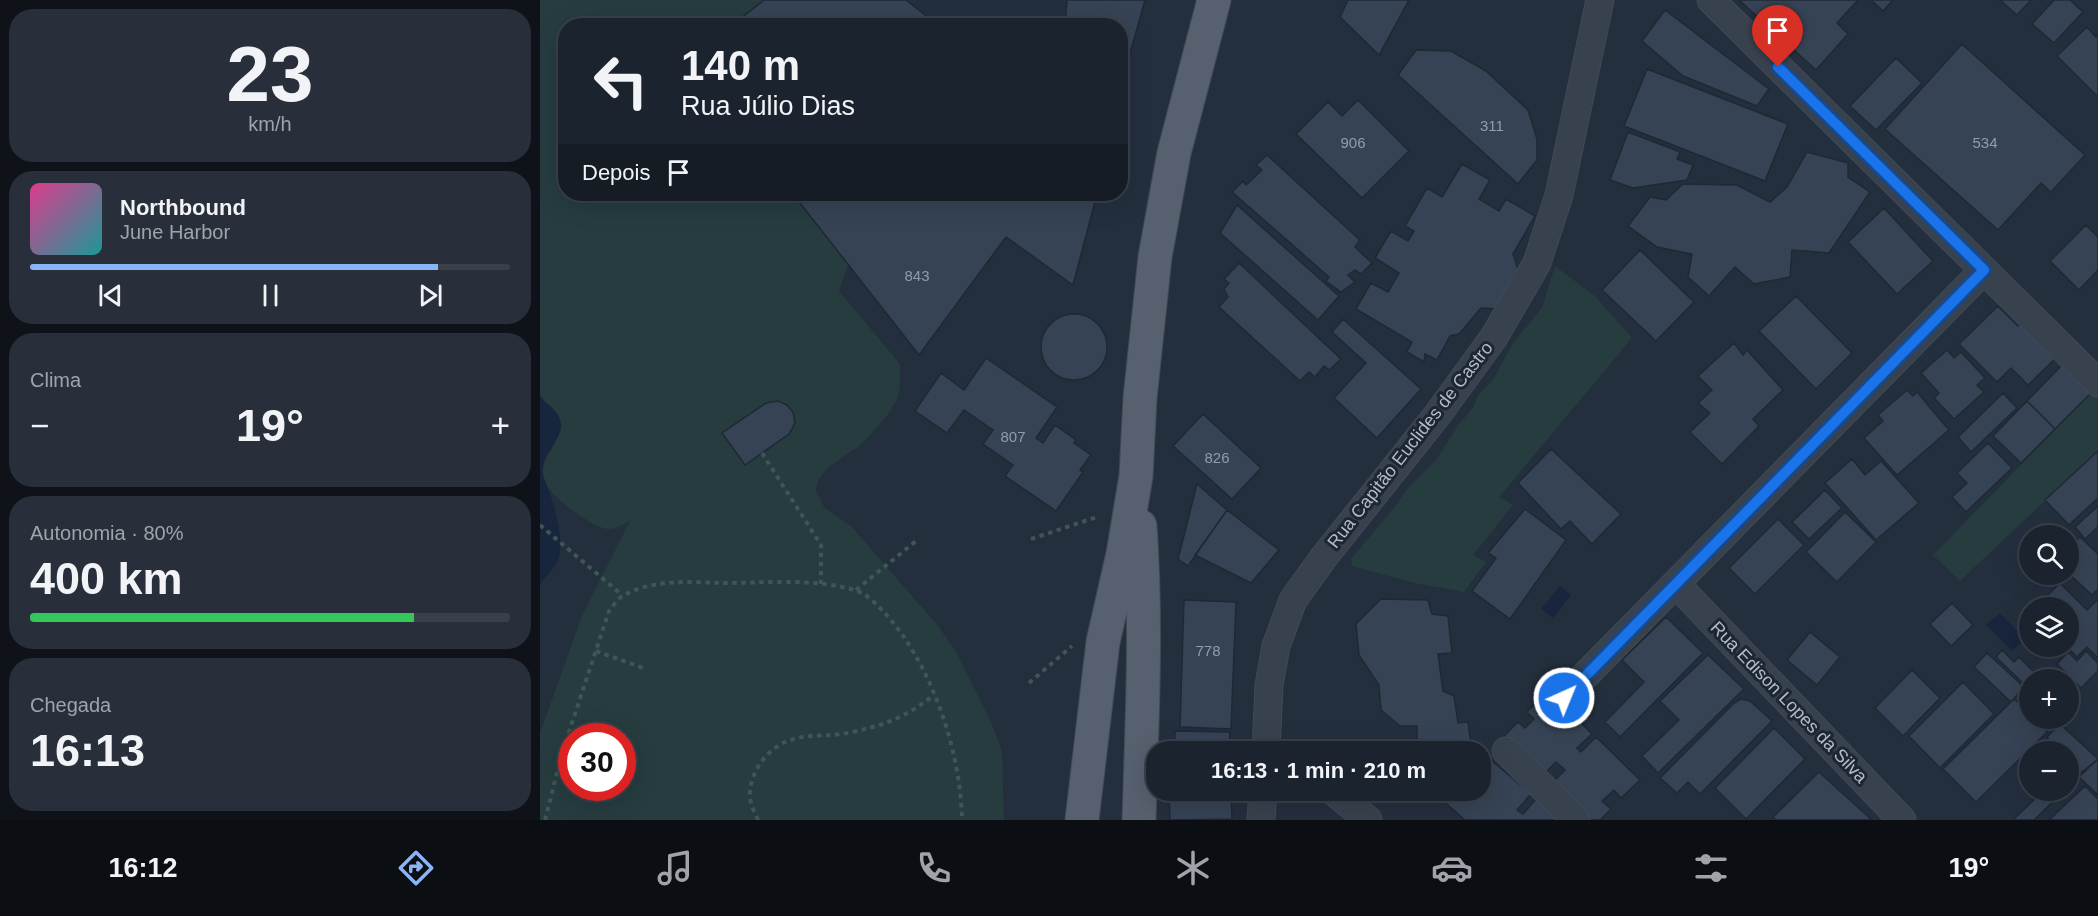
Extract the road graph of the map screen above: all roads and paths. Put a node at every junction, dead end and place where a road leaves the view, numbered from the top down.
1 (1214, 0) edge
2 (1600, 0) edge
3 (1711, 0) edge
4 (1984, 270) junction
5 (2098, 383) edge
6 (762, 453) dead end
7 (1136, 476) junction
8 (1107, 514) dead end
9 (540, 525) edge
10 (1031, 539) dead end
11 (916, 540) dead end
12 (821, 584) junction
13 (1676, 584) junction
14 (856, 590) junction
15 (622, 595) junction
16 (1078, 640) dead end
17 (596, 651) junction
18 (646, 669) dead end
19 (1029, 683) dead end
20 (934, 694) junction
21 (1564, 698) dead end
22 (1271, 741) edge
23 (1506, 751) dead end
24 (1262, 801) edge
25 (1345, 801) edge
26 (545, 820) edge
27 (758, 820) edge
28 (962, 820) edge
29 (1083, 820) edge
30 (1139, 820) edge
31 (1261, 820) edge
32 (1368, 820) edge
33 (1576, 820) edge
34 (1902, 820) edge

1 - 7 main road
2 - 22 street, Rua Capitão Euclides de Castro
3 - 4 street
4 - 5 street
4 - 13 street
6 - 12 path
7 - 29 main road
7 - 30 main road
8 - 10 path
9 - 15 path
11 - 14 path
12 - 14 path
12 - 15 path
13 - 21 street
13 - 34 street, Rua Edison Lopes da Silva
14 - 20 path
15 - 17 path
16 - 19 path
17 - 18 path
17 - 26 path
20 - 27 path
20 - 28 path
23 - 33 street
24 - 31 street
25 - 32 street

